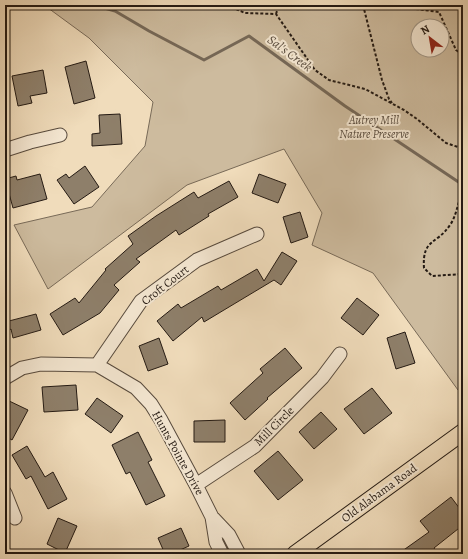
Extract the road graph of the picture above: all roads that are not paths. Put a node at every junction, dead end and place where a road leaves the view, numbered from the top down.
1 (60, 135) dead end
2 (5, 150) edge
3 (257, 234) dead end
4 (340, 354) dead end
5 (97, 365) junction
6 (5, 378) edge
7 (463, 432) edge
8 (196, 485) junction
9 (5, 493) edge
10 (212, 517) junction
11 (15, 518) dead end
12 (222, 554) edge
13 (238, 554) edge
14 (296, 554) edge

1 - 2 street
3 - 5 street, Croft Court
4 - 8 street, Mill Circle
5 - 6 street, Hunts Pointe Drive
5 - 8 street, Hunts Pointe Drive
7 - 14 main road, Old Alabama Road
8 - 10 street, Hunts Pointe Drive
9 - 11 street
10 - 12 street, Hunts Pointe Drive
10 - 13 street, Hunts Pointe Drive

